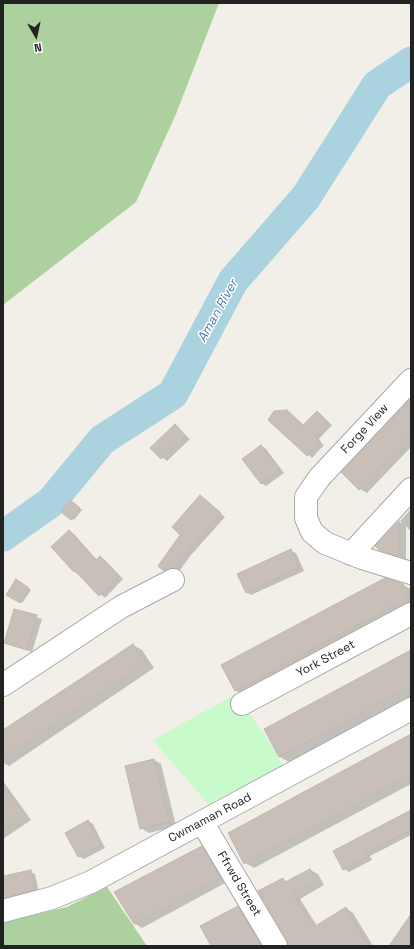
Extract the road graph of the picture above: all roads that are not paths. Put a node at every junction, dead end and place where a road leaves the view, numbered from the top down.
1 (411, 380) edge
2 (411, 489) edge
3 (351, 554) junction
4 (411, 573) edge
5 (173, 580) dead end
6 (411, 614) edge
7 (3, 685) edge
8 (242, 704) dead end
9 (411, 709) edge
10 (202, 822) junction
11 (3, 911) edge
12 (276, 946) edge

1 - 3 street, Forge View
2 - 3 street
3 - 4 street, Forge View
5 - 7 street
6 - 8 street, York Street
9 - 10 street, Cwmaman Road
10 - 11 street, Cwmaman Road
10 - 12 street, Ffrwd Street

